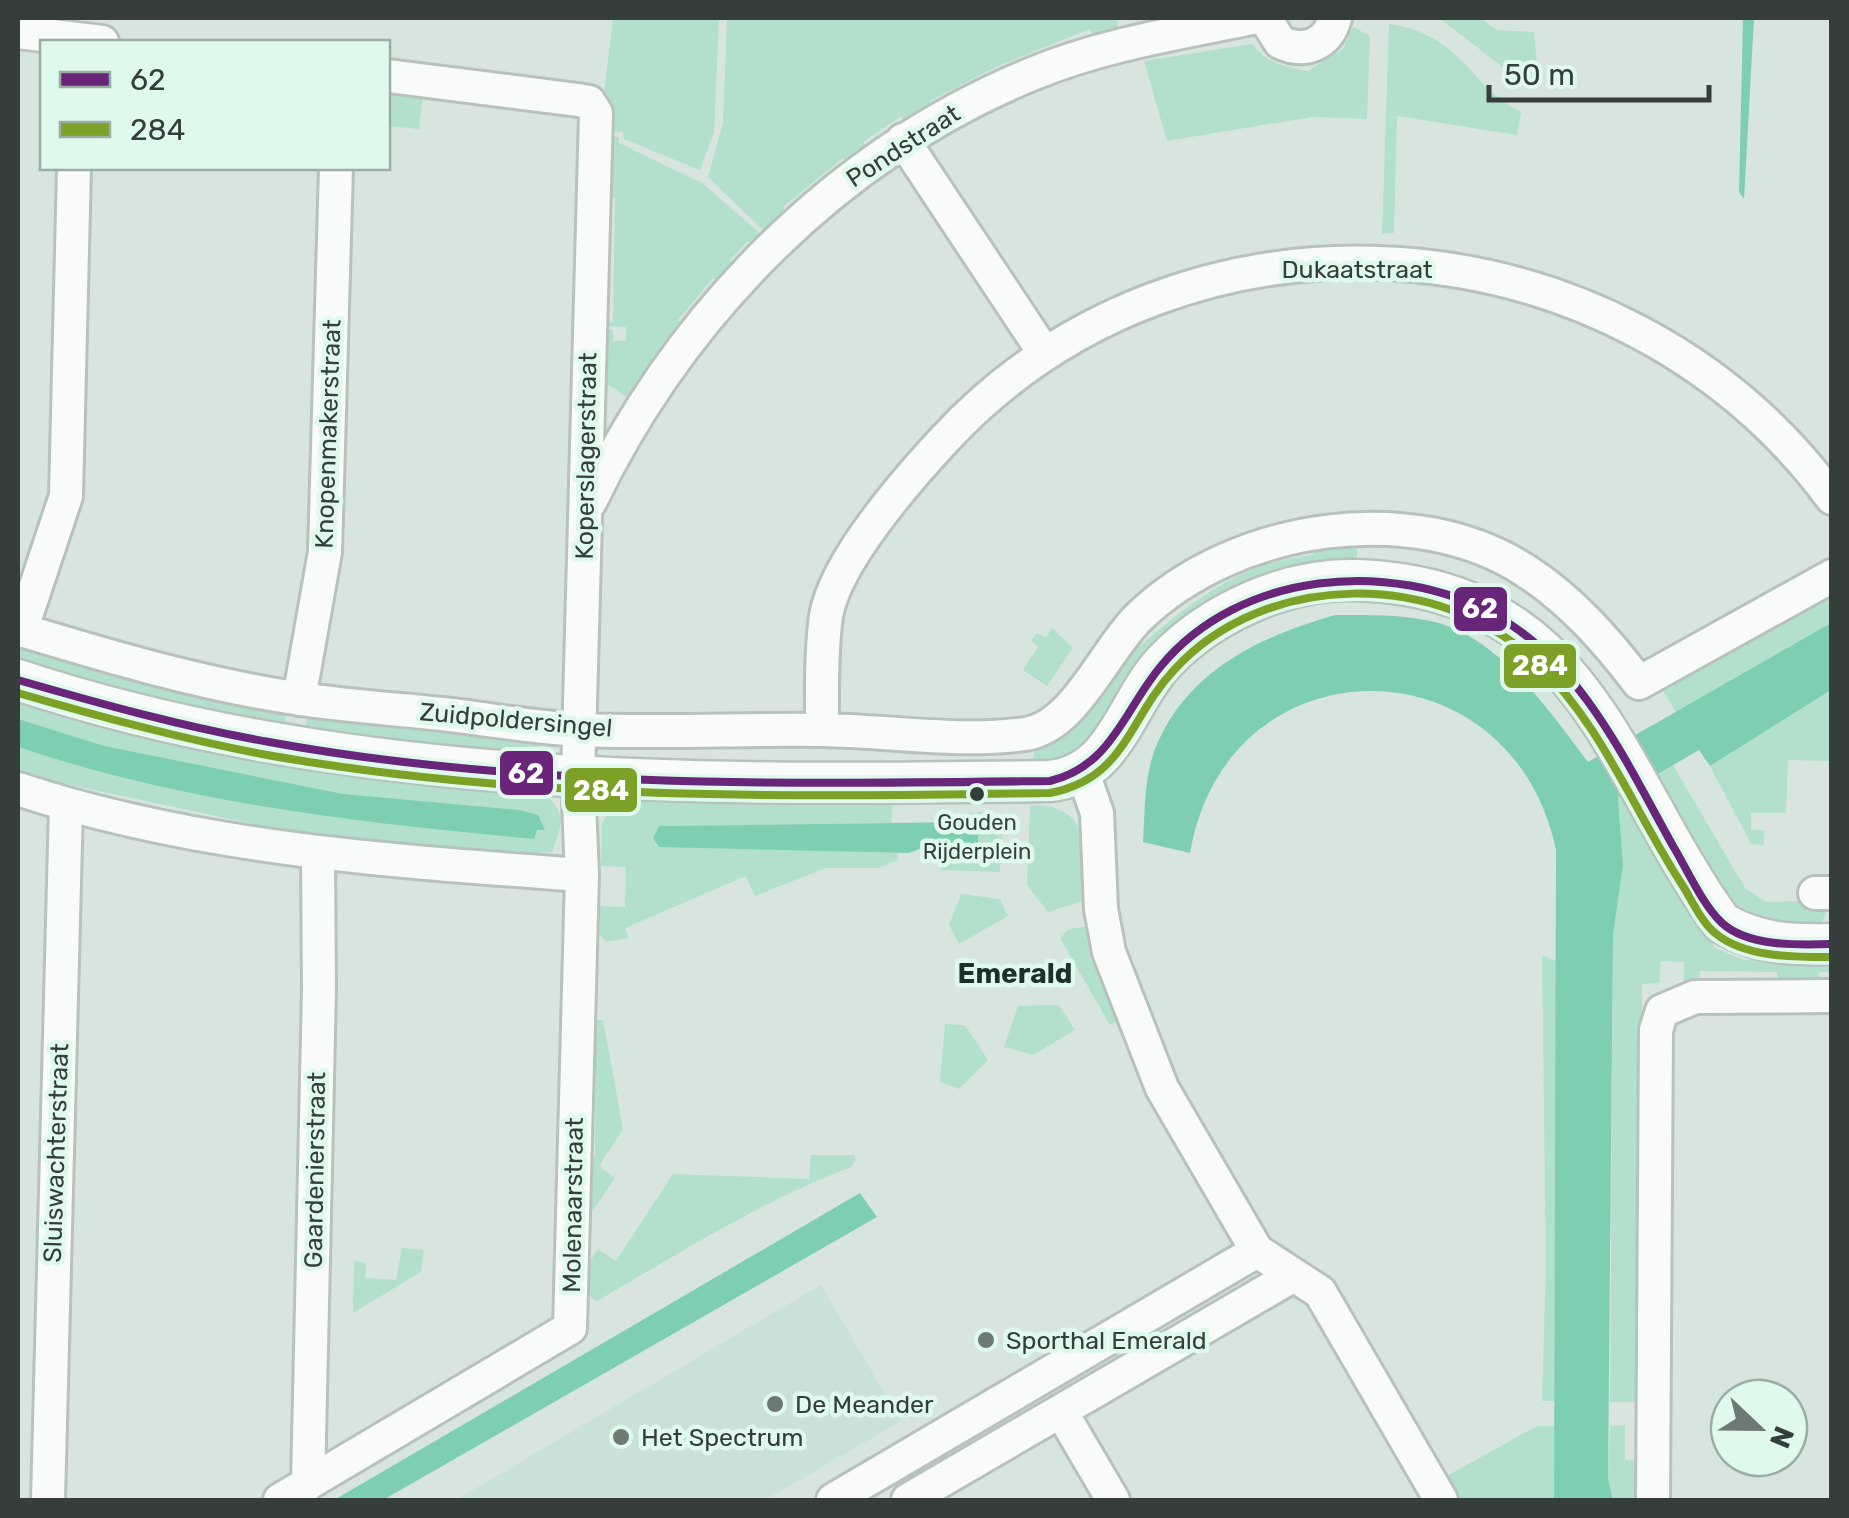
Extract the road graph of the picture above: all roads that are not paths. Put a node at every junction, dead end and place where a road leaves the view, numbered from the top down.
1 (1252, 18) edge
2 (1265, 18) edge
3 (1335, 18) edge
4 (18, 32) edge
5 (78, 40) edge
6 (390, 76) edge
7 (903, 140) junction
8 (74, 170) edge
9 (336, 170) edge
10 (1045, 354) junction
11 (588, 383) junction
12 (639, 410) junction
13 (1832, 498) edge
14 (586, 510) junction
15 (1832, 576) edge
16 (19, 630) edge
17 (18, 680) edge
18 (299, 698) junction
19 (580, 730) junction
20 (822, 730) junction
21 (1083, 773) junction
22 (578, 778) junction
23 (18, 789) edge
24 (66, 805) junction
25 (318, 856) junction
26 (582, 875) junction
27 (1832, 944) edge
28 (1832, 996) edge
29 (1257, 1251) junction
30 (1294, 1275) junction
31 (1062, 1414) junction
32 (919, 1448) junction
33 (938, 1484) junction
34 (294, 1492) edge
35 (48, 1500) edge
36 (833, 1500) edge
37 (908, 1500) edge
38 (1112, 1500) edge
39 (1440, 1500) edge
40 (1653, 1500) edge

1 - 7 street, Pondstraat
2 - 3 street
4 - 5 street
6 - 11 street, Koperslagerstraat
7 - 10 street
7 - 12 street, Pondstraat
8 - 16 street
9 - 18 street, Knopenmakerstraat
10 - 13 street, Dukaatstraat
10 - 20 street, Dukaatstraat
11 - 12 street
11 - 14 street, Koperslagerstraat
12 - 14 street, Pondstraat
14 - 19 street, Koperslagerstraat
15 - 20 street, Zuidpoldersingel
16 - 18 street, Zuidpoldersingel
17 - 22 street, Zuidpoldersingel
18 - 19 street, Zuidpoldersingel
19 - 20 street, Zuidpoldersingel
19 - 22 street, Koperslagerstraat
21 - 22 street, Zuidpoldersingel
21 - 27 street
21 - 29 street
22 - 26 street, Molenaarstraat
23 - 24 street
24 - 25 street
24 - 35 street, Sluiswachterstraat
25 - 26 street
25 - 34 street, Gaardenierstraat
26 - 34 street, Molenaarstraat
28 - 40 street
29 - 30 street
29 - 32 street
30 - 31 street
30 - 39 street
31 - 33 street
31 - 38 street
32 - 33 street
32 - 36 street
33 - 37 street

